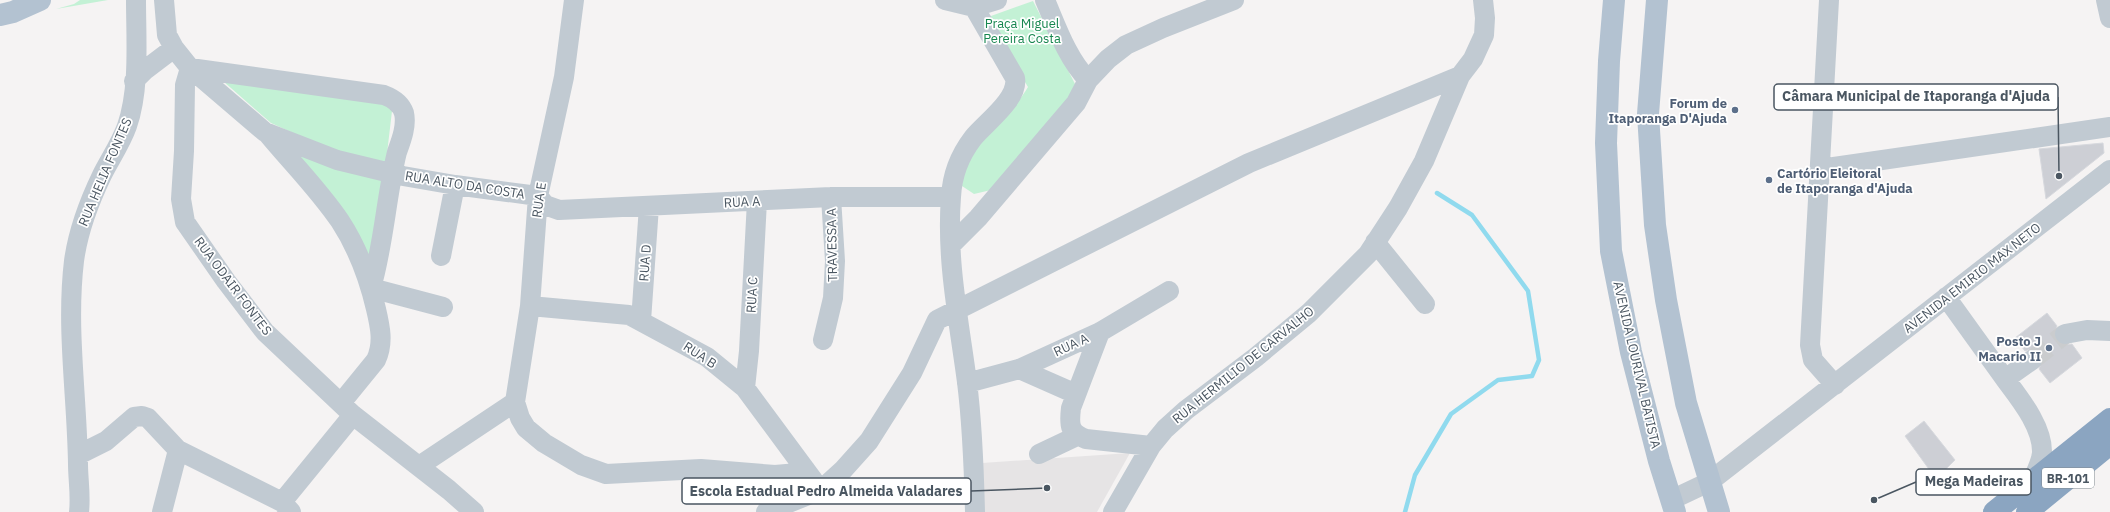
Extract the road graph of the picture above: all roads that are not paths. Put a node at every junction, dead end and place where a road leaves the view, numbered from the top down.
1 (40, 0) edge
2 (136, 0) edge
3 (164, 0) edge
4 (574, 0) edge
5 (945, 0) edge
6 (997, 0) edge
7 (1045, 0) edge
8 (1234, 0) edge
9 (1483, 0) edge
10 (1614, 0) edge
11 (1657, 0) edge
12 (1830, 0) edge
13 (2106, 0) edge
14 (974, 7) junction
15 (0, 14) edge
16 (2110, 18) edge
17 (174, 48) junction
18 (190, 68) junction
19 (1460, 76) junction
20 (1088, 80) junction
21 (134, 81) junction
22 (2110, 127) edge
23 (265, 132) junction
24 (1820, 169) junction
25 (2110, 170) edge
26 (392, 173) junction
27 (455, 185) junction
28 (538, 196) junction
29 (831, 197) junction
30 (951, 197) junction
31 (757, 201) junction
32 (649, 206) junction
33 (1375, 242) junction
34 (951, 245) junction
35 (441, 256) dead end
36 (371, 288) junction
37 (1169, 291) dead end
38 (1946, 298) junction
39 (1425, 304) dead end
40 (530, 306) junction
41 (443, 307) dead end
42 (956, 311) junction
43 (641, 321) junction
44 (2110, 331) edge
45 (1100, 332) junction
46 (2065, 334) tunnel mouth
47 (823, 340) dead end
48 (2032, 360) tunnel mouth
49 (1019, 369) junction
50 (2005, 379) junction
51 (967, 383) junction
52 (1835, 386) junction
53 (745, 388) junction
54 (1076, 394) junction
55 (516, 402) junction
56 (347, 409) junction
57 (2110, 419) edge
58 (1077, 436) junction
59 (2110, 444) edge
60 (1151, 446) junction
61 (178, 450) junction
62 (1039, 454) dead end
63 (78, 455) junction
64 (419, 466) junction
65 (806, 470) junction
66 (1709, 482) junction
67 (2031, 482) junction
68 (821, 490) junction
69 (795, 506) edge
70 (1673, 506) edge
71 (286, 507) edge
72 (974, 511) edge
73 (79, 512) edge
74 (162, 512) edge
75 (474, 512) edge
76 (766, 512) edge
77 (1113, 512) edge
78 (1719, 512) edge
79 (1994, 512) edge
80 (2027, 512) edge

1 - 15 main road
2 - 21 street, RUA HELIA FONTES
3 - 17 street
4 - 28 street, RUA E
5 - 14 street
6 - 14 street
7 - 20 street
8 - 20 street
9 - 19 street, RUA HERMILIO DE CARVALHO
10 - 70 main road, AVENIDA LOURIVAL BATISTA
11 - 66 main road
12 - 24 street
13 - 16 street
14 - 30 street
17 - 18 street
17 - 21 street
18 - 23 street
18 - 26 street
18 - 56 street, RUA ODAIR FONTES
19 - 33 street, RUA HERMILIO DE CARVALHO
19 - 42 street
20 - 34 street
21 - 63 street, RUA HELIA FONTES
22 - 24 street
23 - 26 street, RUA ALTO DA COSTA
23 - 36 street
24 - 52 street
25 - 38 street, AVENIDA EMIRIO MAX NETO
26 - 27 street, RUA ALTO DA COSTA
26 - 36 street
27 - 28 street, RUA ALTO DA COSTA
27 - 35 street
28 - 32 street, RUA A
28 - 40 street, RUA E
29 - 30 street, RUA A
29 - 31 street, RUA A
29 - 47 street, TRAVESSA A
30 - 34 street
31 - 32 street, RUA A
31 - 53 street, RUA C
32 - 43 street, RUA D
33 - 39 street
33 - 60 street, RUA HERMILIO DE CARVALHO
34 - 42 street
36 - 41 street
36 - 56 street
37 - 45 street, RUA A
38 - 50 street
38 - 52 street, AVENIDA EMIRIO MAX NETO
40 - 43 street, RUA B
40 - 55 street, RUA E
42 - 51 street
42 - 68 street
43 - 53 street, RUA B
44 - 46 street
45 - 49 street, RUA A
45 - 54 street
48 - 50 street
49 - 51 street, RUA A
49 - 54 street
50 - 67 street
51 - 72 street
52 - 66 street, AVENIDA EMIRIO MAX NETO
53 - 65 street, RUA B
54 - 58 street
55 - 64 street
55 - 65 street
56 - 64 street, RUA ODAIR FONTES
56 - 71 street
57 - 67 highway, BR-101
58 - 60 street
58 - 62 street
59 - 80 highway, BR-101
60 - 77 street, RUA HERMILIO DE CARVALHO
61 - 63 street
61 - 71 street
61 - 74 street
63 - 73 street, RUA HELIA FONTES
64 - 75 street, RUA ODAIR FONTES
65 - 68 street, RUA B
66 - 70 street, AVENIDA EMIRIO MAX NETO
66 - 78 main road
67 - 79 highway, BR-101
68 - 69 street
69 - 76 street

